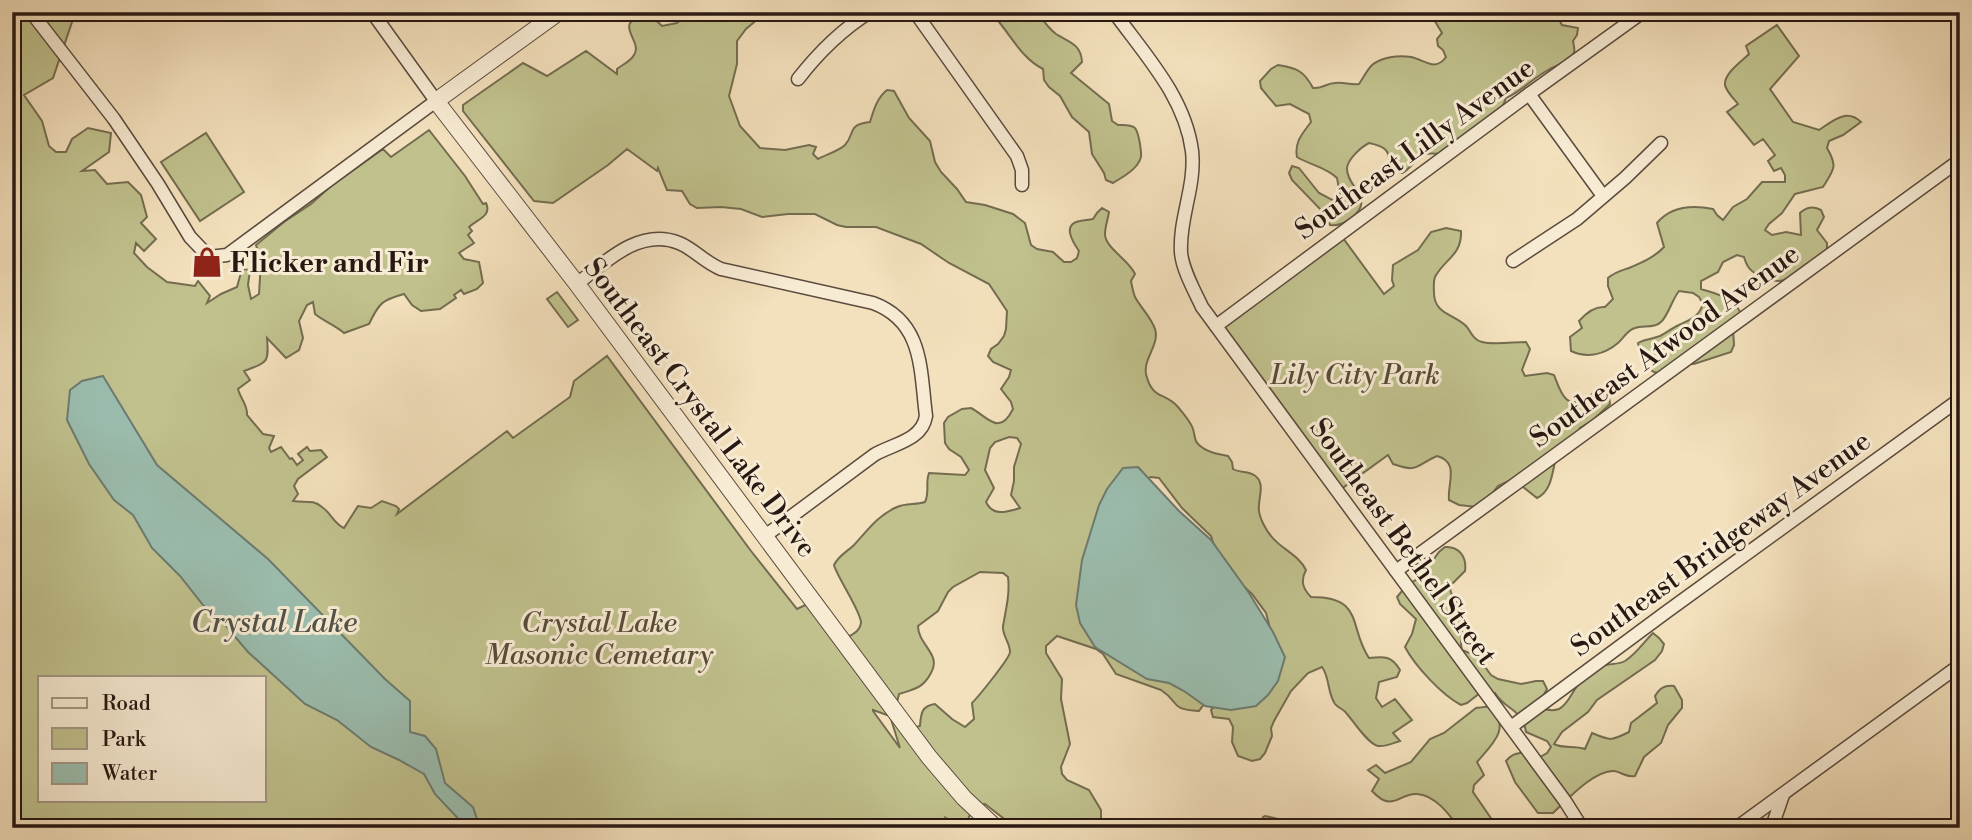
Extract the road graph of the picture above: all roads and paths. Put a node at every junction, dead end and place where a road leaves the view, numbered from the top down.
1 (30, 12) edge
2 (372, 12) edge
3 (559, 12) edge
4 (870, 12) edge
5 (915, 12) edge
6 (1114, 12) edge
7 (1643, 12) edge
8 (798, 79) dead end
9 (1529, 94) junction
10 (436, 101) junction
11 (1661, 143) dead end
12 (1960, 160) edge
13 (1022, 185) dead end
14 (1603, 196) junction
15 (1513, 261) dead end
16 (576, 284) junction
17 (1216, 326) junction
18 (1960, 399) edge
19 (765, 536) junction
20 (1396, 570) junction
21 (1957, 672) edge
22 (1511, 727) junction
23 (1783, 794) junction
24 (996, 828) edge
25 (1582, 828) edge
26 (1736, 828) edge
27 (1774, 828) edge

1 - 10 street
2 - 10 street, Southeast Crystal Lake Drive
3 - 10 street
4 - 8 street
5 - 13 street
6 - 17 street, Southeast Bethel Street
7 - 9 street, Southeast Lilly Avenue
9 - 14 street
9 - 17 street, Southeast Lilly Avenue
10 - 16 street, Southeast Crystal Lake Drive
11 - 14 street
12 - 20 street, Southeast Atwood Avenue
14 - 15 street
16 - 19 street, Southeast Crystal Lake Drive
16 - 19 street
17 - 20 street, Southeast Bethel Street
18 - 22 street, Southeast Bridgeway Avenue
19 - 24 street, Southeast Crystal Lake Drive
20 - 22 street, Southeast Bethel Street
21 - 23 street
22 - 25 street, Southeast Bethel Street
23 - 26 street
23 - 27 street

